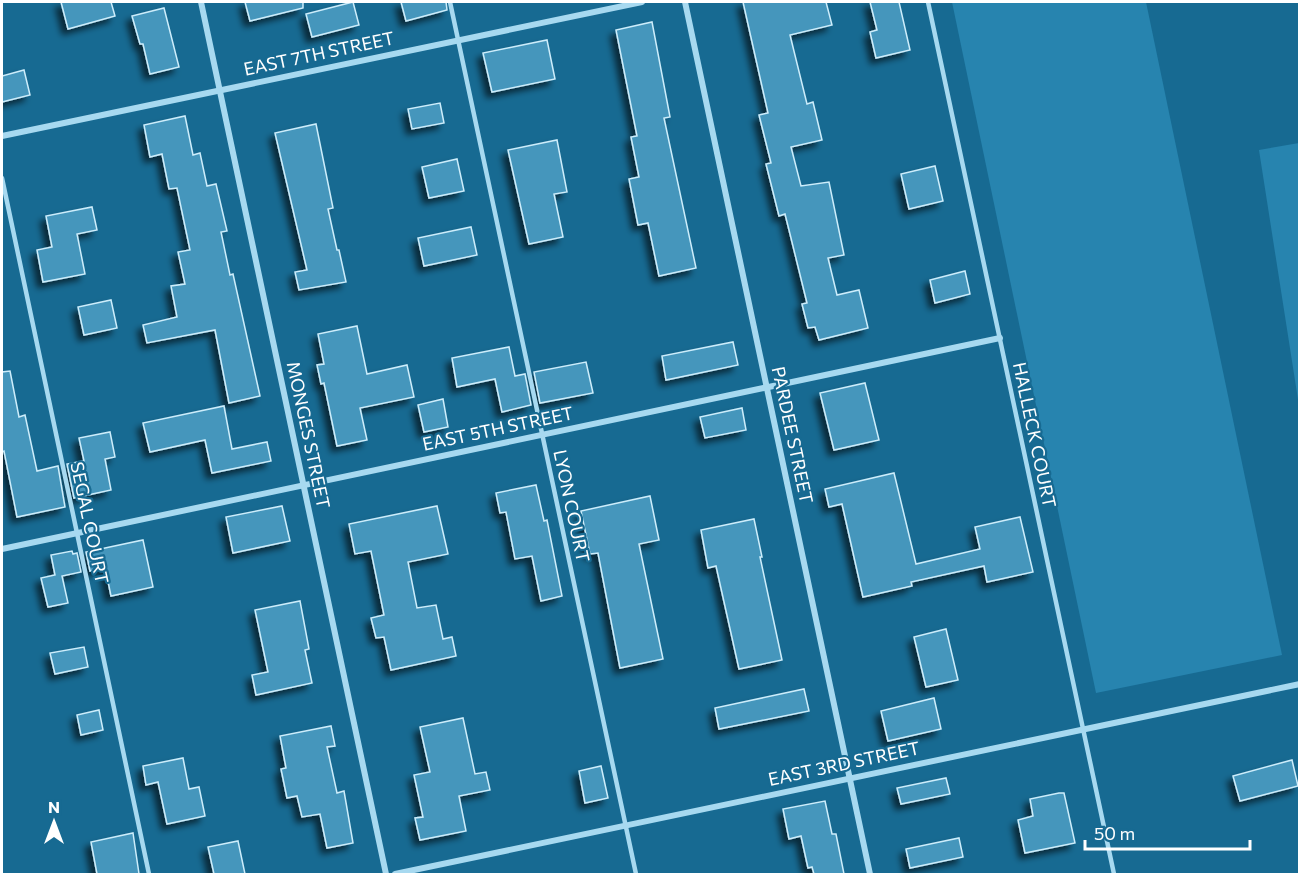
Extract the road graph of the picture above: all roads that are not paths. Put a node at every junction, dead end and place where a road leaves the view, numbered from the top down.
1 (201, 2) edge
2 (450, 2) edge
3 (642, 2) edge
4 (685, 2) edge
5 (928, 2) edge
6 (458, 40) junction
7 (220, 90) junction
8 (2, 136) edge
9 (2, 178) edge
10 (1000, 338) junction
11 (767, 388) junction
12 (542, 435) junction
13 (304, 485) junction
14 (77, 533) junction
15 (2, 549) edge
16 (1299, 684) edge
17 (1083, 729) junction
18 (850, 778) junction
19 (625, 826) junction
20 (150, 874) edge
21 (386, 874) edge
22 (395, 874) edge
23 (636, 874) edge
24 (870, 874) edge
25 (1114, 874) edge

1 - 7 street, MONGES STREET
2 - 6 lane, LYON COURT
3 - 6 street, EAST 7TH STREET
4 - 11 street, PARDEE STREET
5 - 10 lane, HALLECK COURT
6 - 7 street, EAST 7TH STREET
6 - 12 lane, LYON COURT
7 - 8 street, EAST 7TH STREET
7 - 13 street, MONGES STREET
9 - 14 lane, SEGAL COURT
10 - 11 street, EAST 5TH STREET
10 - 17 lane, HALLECK COURT
11 - 12 street, EAST 5TH STREET
11 - 18 street, PARDEE STREET
12 - 13 street, EAST 5TH STREET
12 - 19 lane, LYON COURT
13 - 14 street, EAST 5TH STREET
13 - 21 street, MONGES STREET
14 - 15 street, EAST 5TH STREET
14 - 20 lane, SEGAL COURT
16 - 17 street, EAST 3RD STREET
17 - 18 street, EAST 3RD STREET
17 - 25 lane, HALLECK COURT
18 - 19 street, EAST 3RD STREET
18 - 24 street, PARDEE STREET
19 - 22 street, EAST 3RD STREET
19 - 23 lane, LYON COURT

